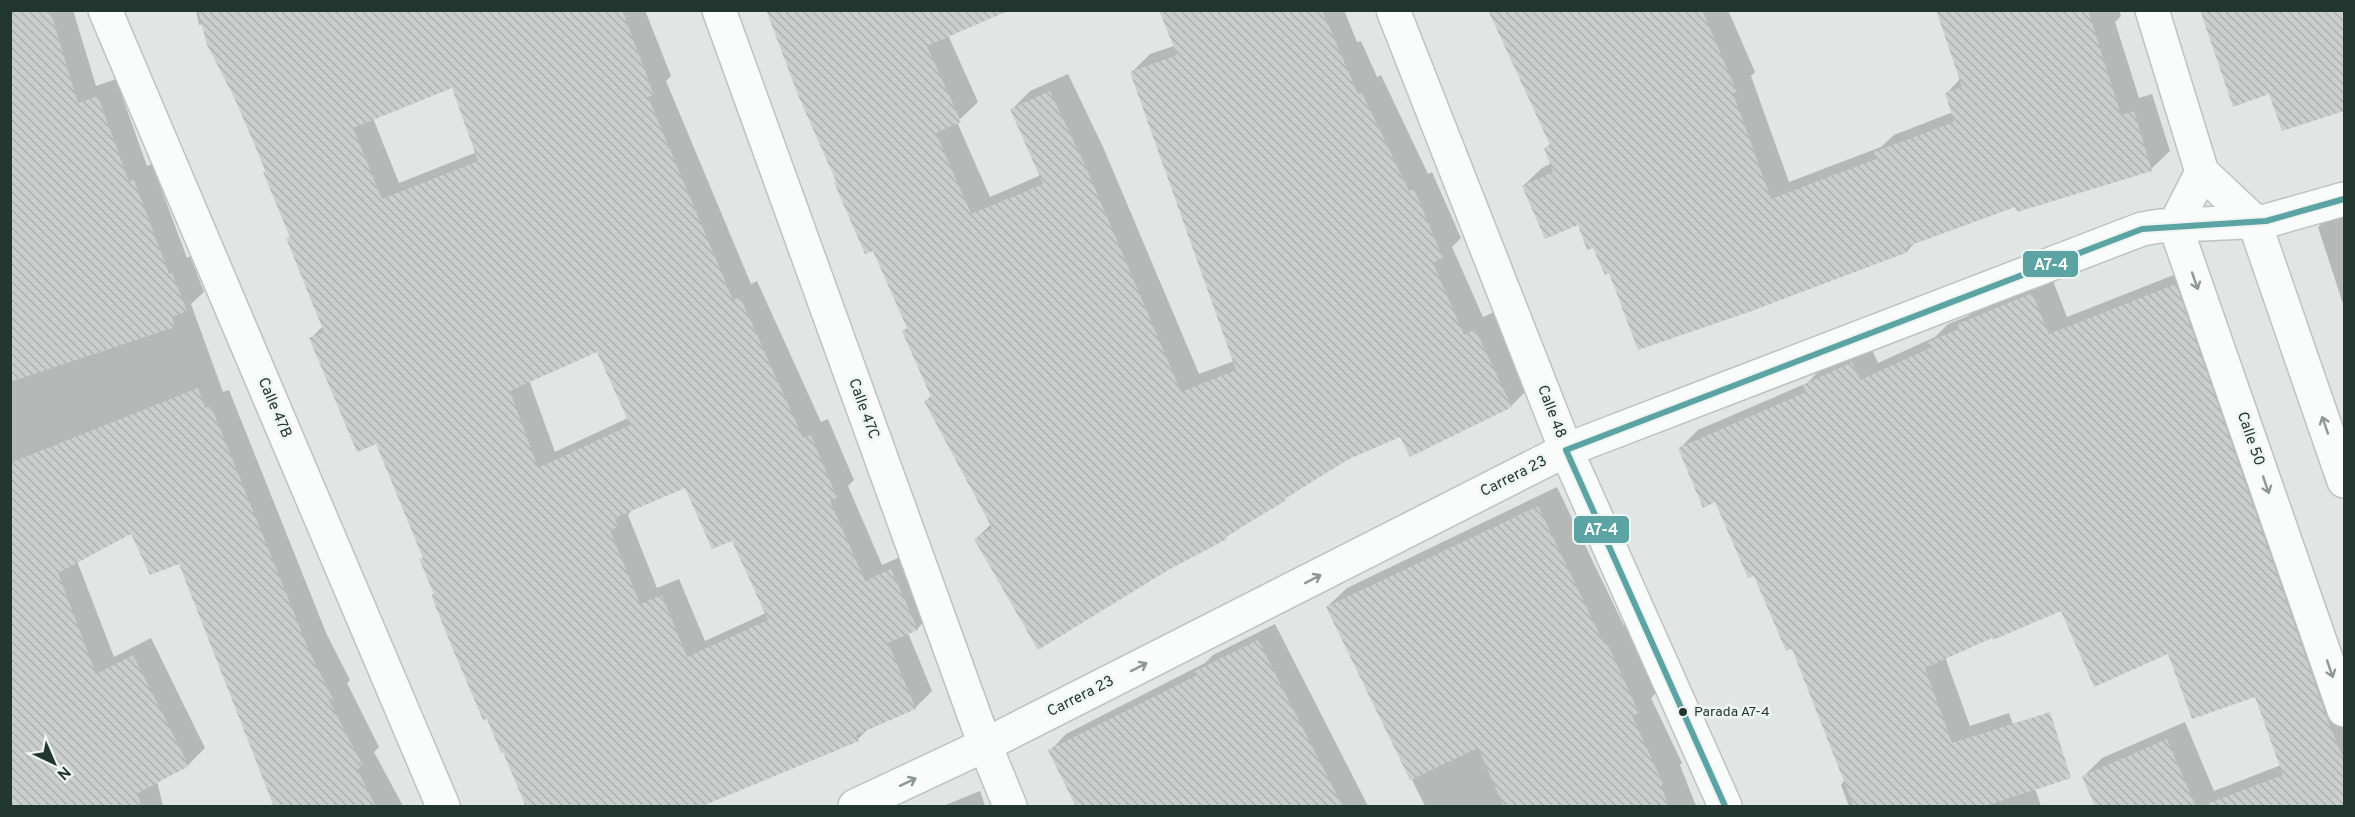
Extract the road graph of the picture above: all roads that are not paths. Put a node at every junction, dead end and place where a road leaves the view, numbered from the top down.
1 (105, 10) edge
2 (719, 10) edge
3 (1393, 10) edge
4 (2152, 10) edge
5 (2202, 172) junction
6 (2344, 199) edge
7 (2254, 221) junction
8 (2175, 225) junction
9 (1566, 450) junction
10 (2344, 481) edge
11 (2344, 710) edge
12 (985, 745) junction
13 (443, 807) edge
14 (855, 807) edge
15 (1010, 807) edge
16 (1725, 807) edge

1 - 13 street, Calle 47B
2 - 12 street, Calle 47C
3 - 9 street, Calle 48
4 - 5 street
5 - 7 street
5 - 8 street
6 - 7 street, Carrera 23
7 - 8 street, Carrera 23
10 -> 7 street
8 - 9 street, Carrera 23
8 -> 11 street, Calle 50
12 -> 9 street, Carrera 23
9 - 16 street, Calle 48
14 -> 12 street, Carrera 23
12 - 15 street, Calle 47C

